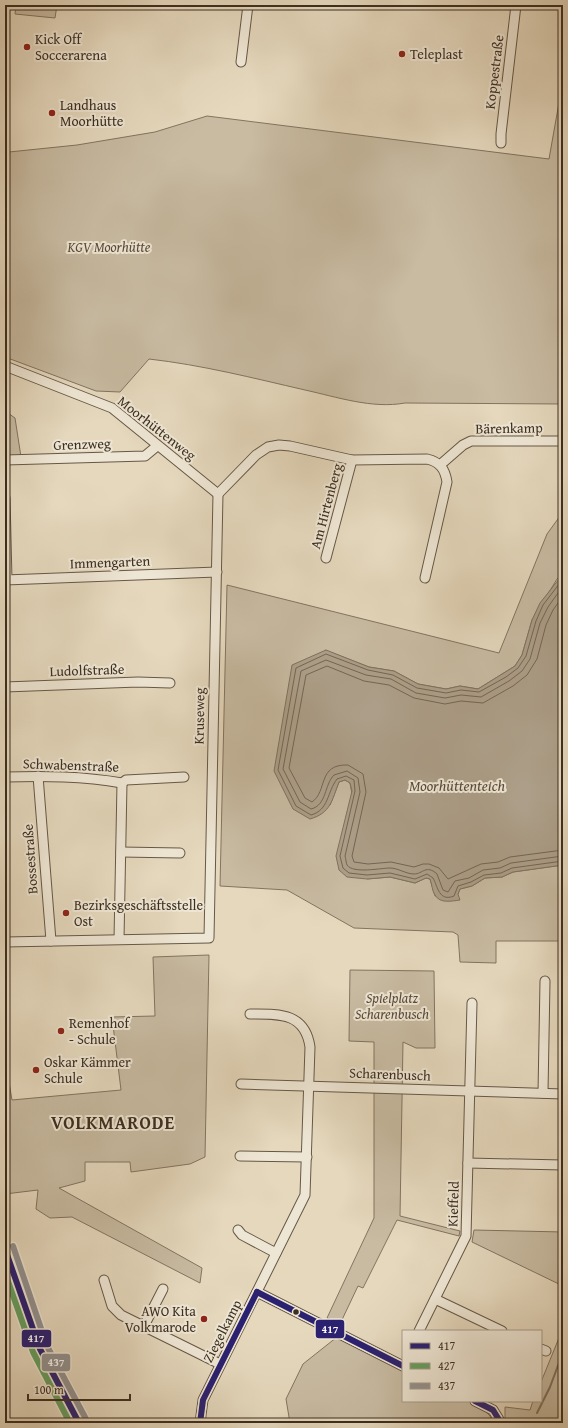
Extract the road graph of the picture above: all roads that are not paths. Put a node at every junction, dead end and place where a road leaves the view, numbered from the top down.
1 (248, 5) edge
2 (516, 5) edge
3 (241, 62) dead end
4 (502, 143) dead end
5 (5, 366) edge
6 (563, 441) edge
7 (157, 446) junction
8 (5, 460) edge
9 (352, 460) junction
10 (440, 465) junction
11 (218, 494) junction
12 (5, 498) edge
13 (326, 558) dead end
14 (217, 572) junction
15 (425, 578) dead end
16 (6, 580) edge
17 (170, 683) dead end
18 (5, 686) edge
19 (38, 776) junction
20 (5, 777) edge
21 (184, 777) dead end
22 (122, 783) junction
23 (121, 852) junction
24 (180, 853) dead end
25 (118, 939) junction
26 (51, 940) junction
27 (5, 942) edge
28 (545, 981) dead end
29 (472, 1003) dead end
30 (250, 1014) dead end
31 (242, 1084) dead end
32 (309, 1086) junction
33 (470, 1091) junction
34 (543, 1093) junction
35 (563, 1094) edge
36 (240, 1156) dead end
37 (307, 1157) junction
38 (468, 1163) junction
39 (563, 1165) edge
40 (238, 1230) dead end
41 (5, 1249) edge
42 (276, 1253) junction
43 (104, 1280) dead end
44 (163, 1289) dead end
45 (257, 1292) junction
46 (435, 1299) junction
47 (144, 1326) junction
48 (420, 1330) edge
49 (500, 1330) edge
50 (220, 1364) junction
51 (402, 1364) edge
52 (477, 1402) edge
53 (79, 1423) edge
54 (200, 1423) edge
55 (501, 1423) edge

1 - 3 street
2 - 4 street, Koppestraße
5 - 7 street, Moorhüttenweg
6 - 10 street, Bärenkamp
7 - 8 street, Grenzweg
7 - 11 street, Moorhüttenweg
9 - 10 street
9 - 11 street
9 - 13 street, Am Hirtenberg
10 - 15 street
11 - 14 street, Kruseweg
12 - 16 street
14 - 16 street, Immengarten
14 - 25 street, Kruseweg
17 - 18 street, Ludolfstraße
19 - 20 street, Schwabenstraße
19 - 22 street, Schwabenstraße
19 - 26 street, Bossestraße
21 - 22 street, Schwabenstraße
22 - 23 street
23 - 24 street
23 - 25 street
25 - 26 street
26 - 27 street
28 - 34 street
29 - 33 street
30 - 32 street, Ziegelkamp
31 - 32 street
32 - 33 street, Scharenbusch
32 - 37 street, Ziegelkamp
33 - 34 street, Scharenbusch
33 - 38 street, Kieffeld
34 - 35 street, Scharenbusch
36 - 37 street
37 - 42 street, Ziegelkamp
38 - 39 street
38 - 46 street, Kieffeld
40 - 42 street
41 - 53 main road
42 - 45 street, Ziegelkamp
43 - 47 street
44 - 47 street
45 - 50 street, Ziegelkamp
45 - 51 street
46 - 48 street, Kieffeld
46 - 49 street
47 - 50 street
50 - 54 street, Ziegelkamp
52 - 55 street

